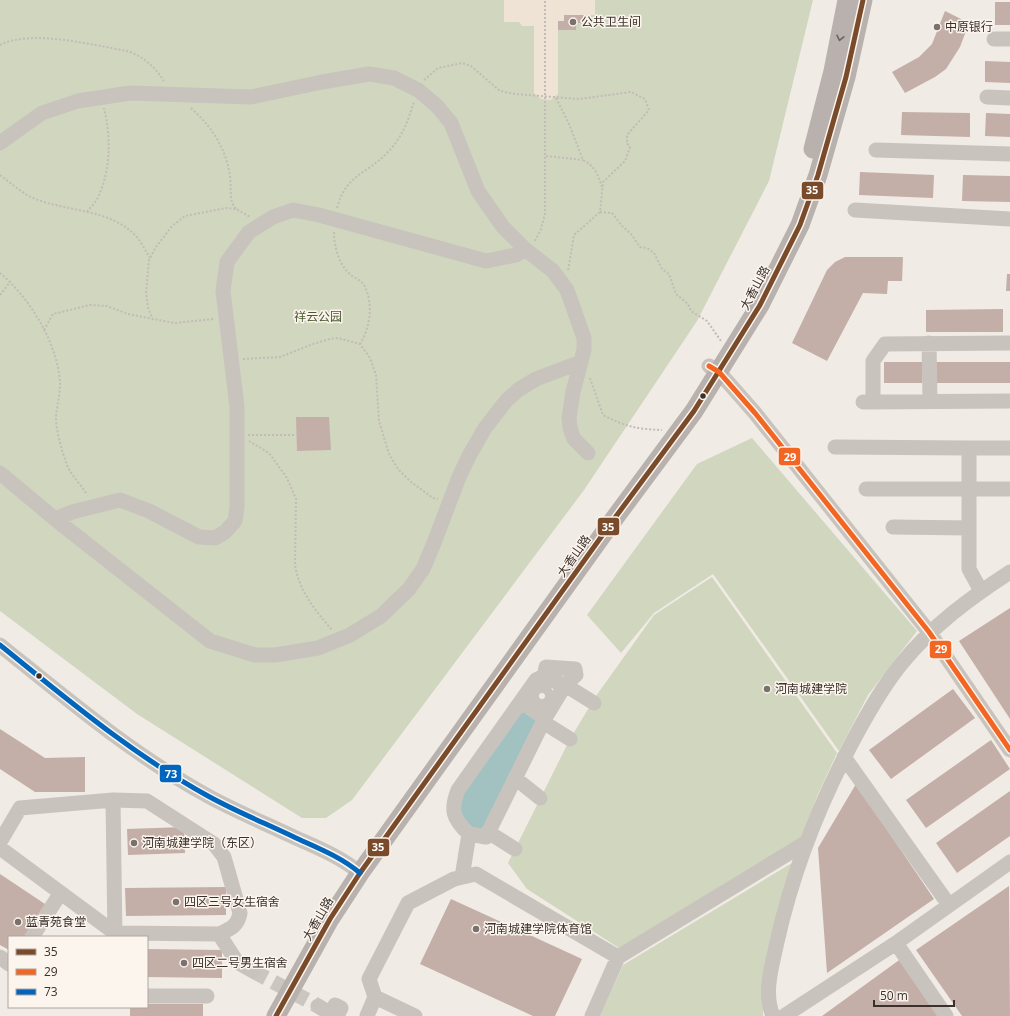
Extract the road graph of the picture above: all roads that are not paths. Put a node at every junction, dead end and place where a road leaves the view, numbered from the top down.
1 (847, 0) edge
2 (863, 0) edge
3 (994, 39) dead end
4 (1010, 39) edge
5 (987, 97) dead end
6 (1010, 98) edge
7 (0, 143) edge
8 (876, 150) dead end
9 (1010, 154) edge
10 (855, 210) dead end
11 (1010, 219) edge
12 (525, 248) junction
13 (929, 343) junction
14 (1010, 343) edge
15 (581, 362) junction
16 (714, 369) junction
17 (930, 401) junction
18 (1010, 401) edge
19 (835, 447) dead end
20 (969, 448) junction
21 (1010, 448) edge
22 (588, 452) dead end
23 (2, 479) edge
24 (866, 489) dead end
25 (969, 489) junction
26 (1010, 489) edge
27 (55, 519) junction
28 (893, 526) dead end
29 (969, 528) junction
30 (1010, 572) edge
31 (980, 591) junction
32 (929, 632) junction
33 (0, 645) edge
34 (543, 698) junction
35 (594, 703) dead end
36 (570, 739) dead end
37 (1010, 750) edge
38 (844, 757) junction
39 (515, 778) junction
40 (540, 798) dead end
41 (113, 800) junction
42 (487, 835) junction
43 (468, 840) junction
44 (0, 842) edge
45 (807, 842) junction
46 (0, 848) edge
47 (515, 849) dead end
48 (1010, 863) edge
49 (355, 869) junction
50 (462, 878) junction
51 (60, 894) junction
52 (949, 906) junction
53 (219, 934) junction
54 (115, 935) edge
55 (33, 936) edge
56 (896, 943) junction
57 (0, 957) edge
58 (618, 957) junction
59 (8, 963) edge
60 (253, 971) tunnel mouth
61 (148, 996) edge
62 (207, 996) dead end
63 (375, 997) junction
64 (318, 1006) tunnel mouth
65 (333, 1015) edge
66 (263, 1016) edge
67 (276, 1016) edge
68 (367, 1016) edge
69 (415, 1016) edge
70 (592, 1016) edge
71 (773, 1016) edge
72 (784, 1016) edge
73 (946, 1016) edge

1 -> 16 main road, 大香山路
2 - 16 main road, 大香山路
3 - 4 street
5 - 6 street
7 - 12 street
8 - 9 street
10 - 11 street
12 - 15 street
12 - 27 street
13 - 14 street
13 - 17 street
13 - 17 street
15 - 22 street
15 - 27 street
16 - 32 street
16 - 49 main road, 大香山路
16 - 49 main road, 大香山路
17 - 18 street
19 - 20 street
20 - 21 street
20 - 25 street
23 - 27 street
24 - 25 street
25 - 26 street
25 - 29 street
28 - 29 street
29 - 31 street
30 - 31 street
31 - 32 street
32 - 37 street
32 - 38 street
33 - 49 street
34 - 35 street
34 - 36 street
34 - 39 street
34 - 43 street
38 - 45 street
38 - 52 street
39 - 40 street
39 - 42 street
41 - 44 street
41 - 53 street
41 - 54 street
42 - 43 street
42 - 47 street
43 - 50 street
45 - 58 street
45 - 71 street
46 - 51 street
48 - 52 street
49 - 66 main road, 大香山路
49 - 67 main road, 大香山路
50 - 58 street
50 - 63 street
51 - 54 street
51 - 55 street
52 - 56 street
53 - 54 street
53 - 60 street
56 - 72 street
56 - 73 street
57 - 59 street
58 - 70 street
61 - 62 street
63 - 68 street
63 - 69 street
64 - 65 street

